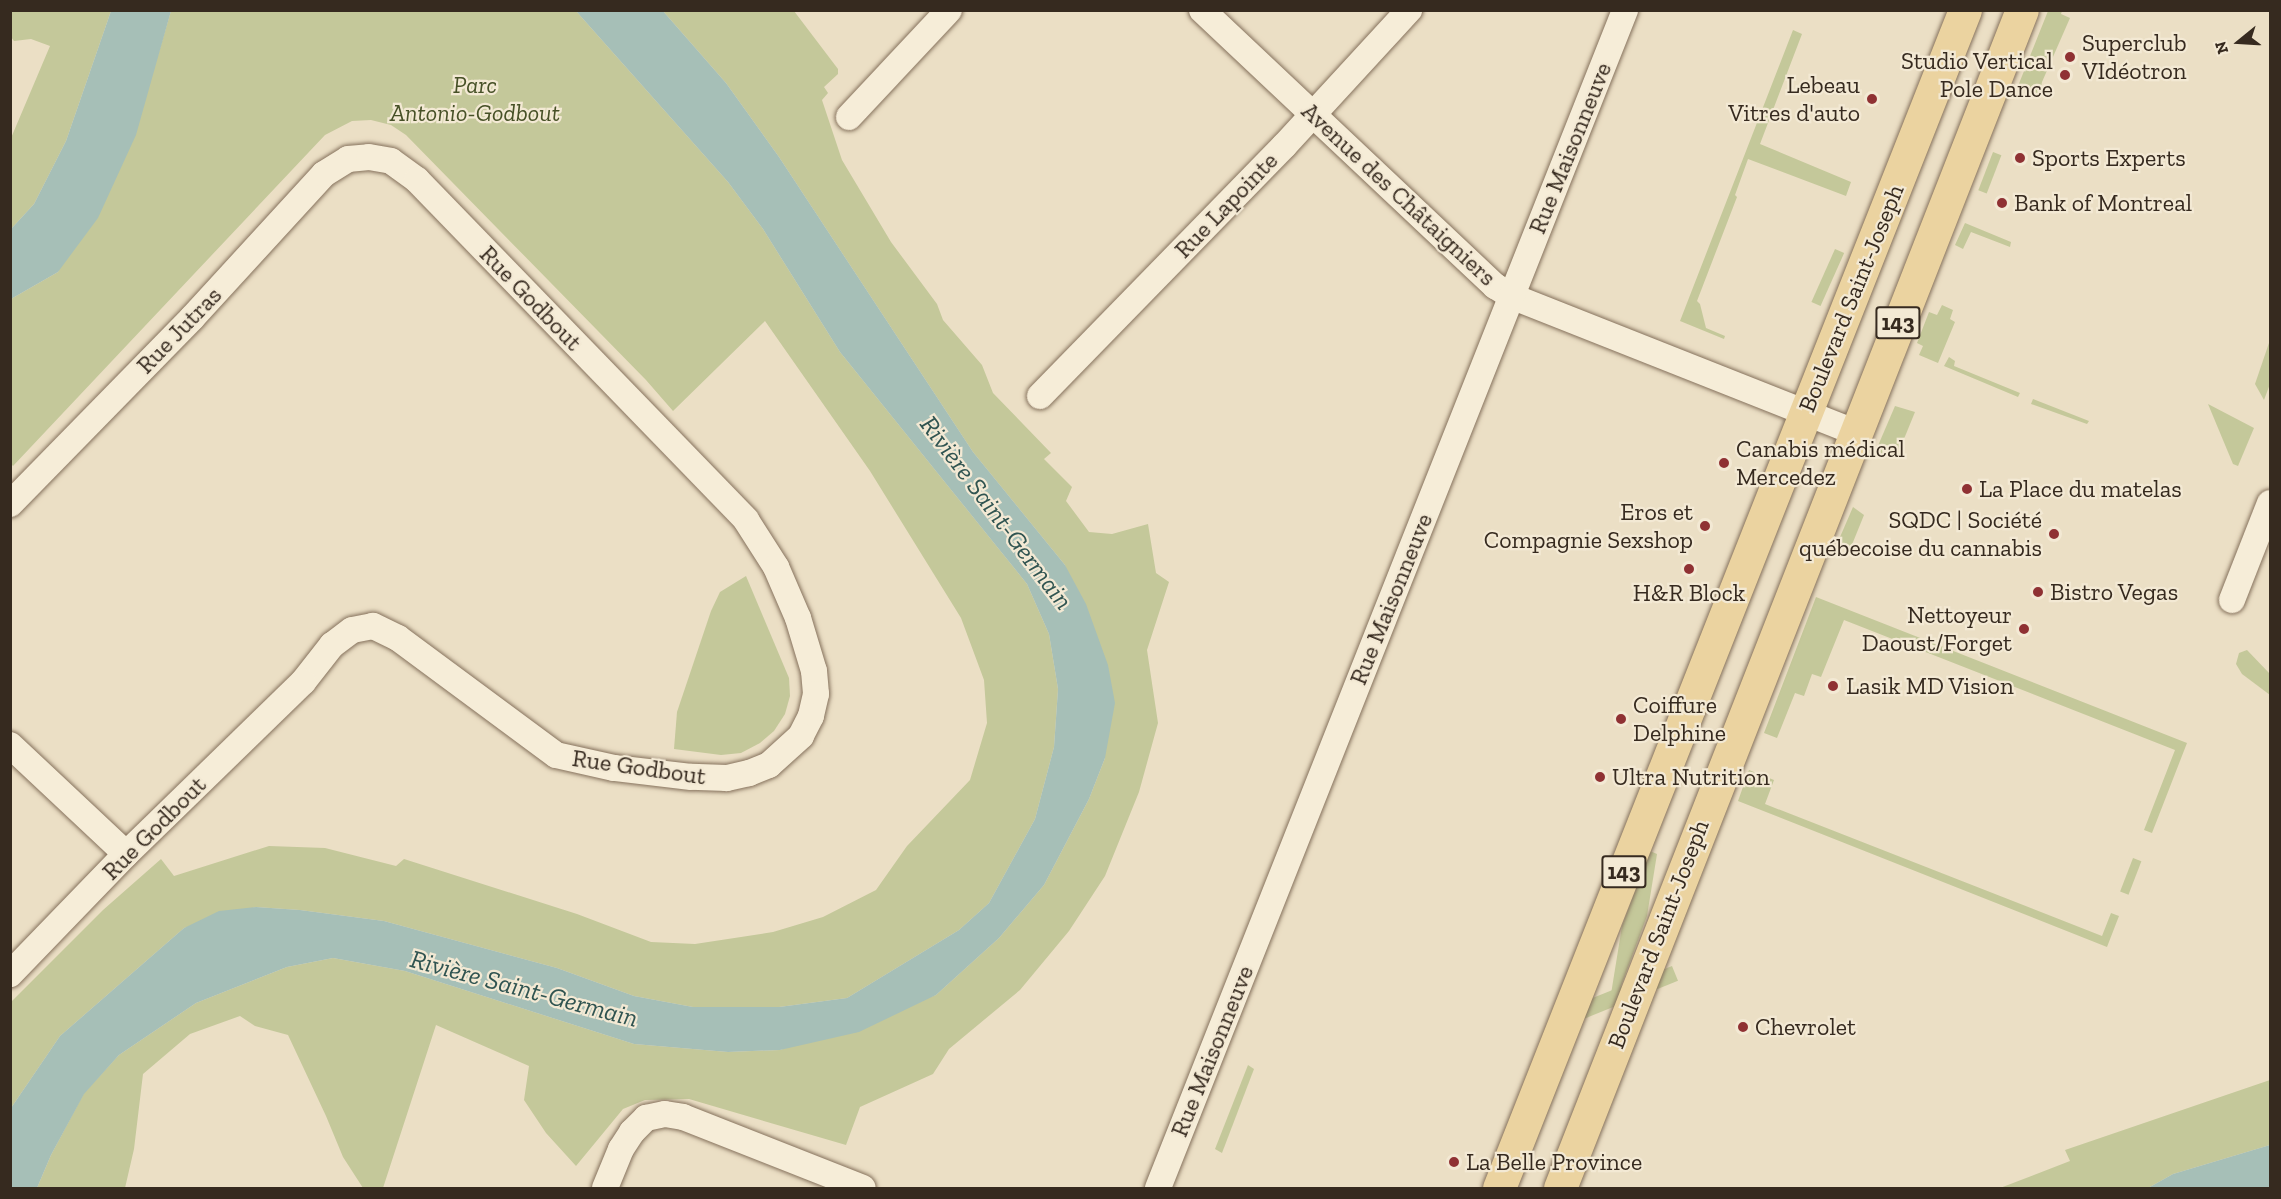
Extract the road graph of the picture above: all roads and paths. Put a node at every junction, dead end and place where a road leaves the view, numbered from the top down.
1 (949, 10) edge
2 (1202, 10) edge
3 (1408, 10) edge
4 (1625, 10) edge
5 (1965, 10) edge
6 (2022, 10) edge
7 (1312, 112) junction
8 (849, 117) dead end
9 (348, 159) joint
10 (1511, 296) junction
11 (1040, 396) dead end
12 (1806, 411) junction
13 (1855, 432) junction
14 (2271, 503) edge
15 (10, 504) edge
16 (2232, 600) dead end
17 (10, 745) edge
18 (126, 854) junction
19 (10, 974) edge
20 (605, 1188) edge
21 (863, 1188) edge
22 (1158, 1188) edge
23 (1499, 1188) edge
24 (1560, 1188) edge

1 - 8 street
2 - 7 street, Avenue des Châtaigniers
3 - 7 street, Rue Lapointe
4 - 10 street, Rue Maisonneuve
5 - 12 main road, Boulevard Saint-Joseph / 143
6 - 13 main road, Boulevard Saint-Joseph / 143
7 - 10 street, Avenue des Châtaigniers
7 - 11 street, Rue Lapointe
9 - 15 street, Rue Jutras
9 - 18 street, Rue Godbout
10 - 12 street, Avenue des Châtaigniers
10 - 22 street, Rue Maisonneuve
12 - 13 street, Avenue des Châtaigniers
12 - 23 main road, Boulevard Saint-Joseph / 143
13 - 24 main road, Boulevard Saint-Joseph / 143
14 - 16 street
17 - 18 street
18 - 19 street, Rue Godbout
20 - 21 street

